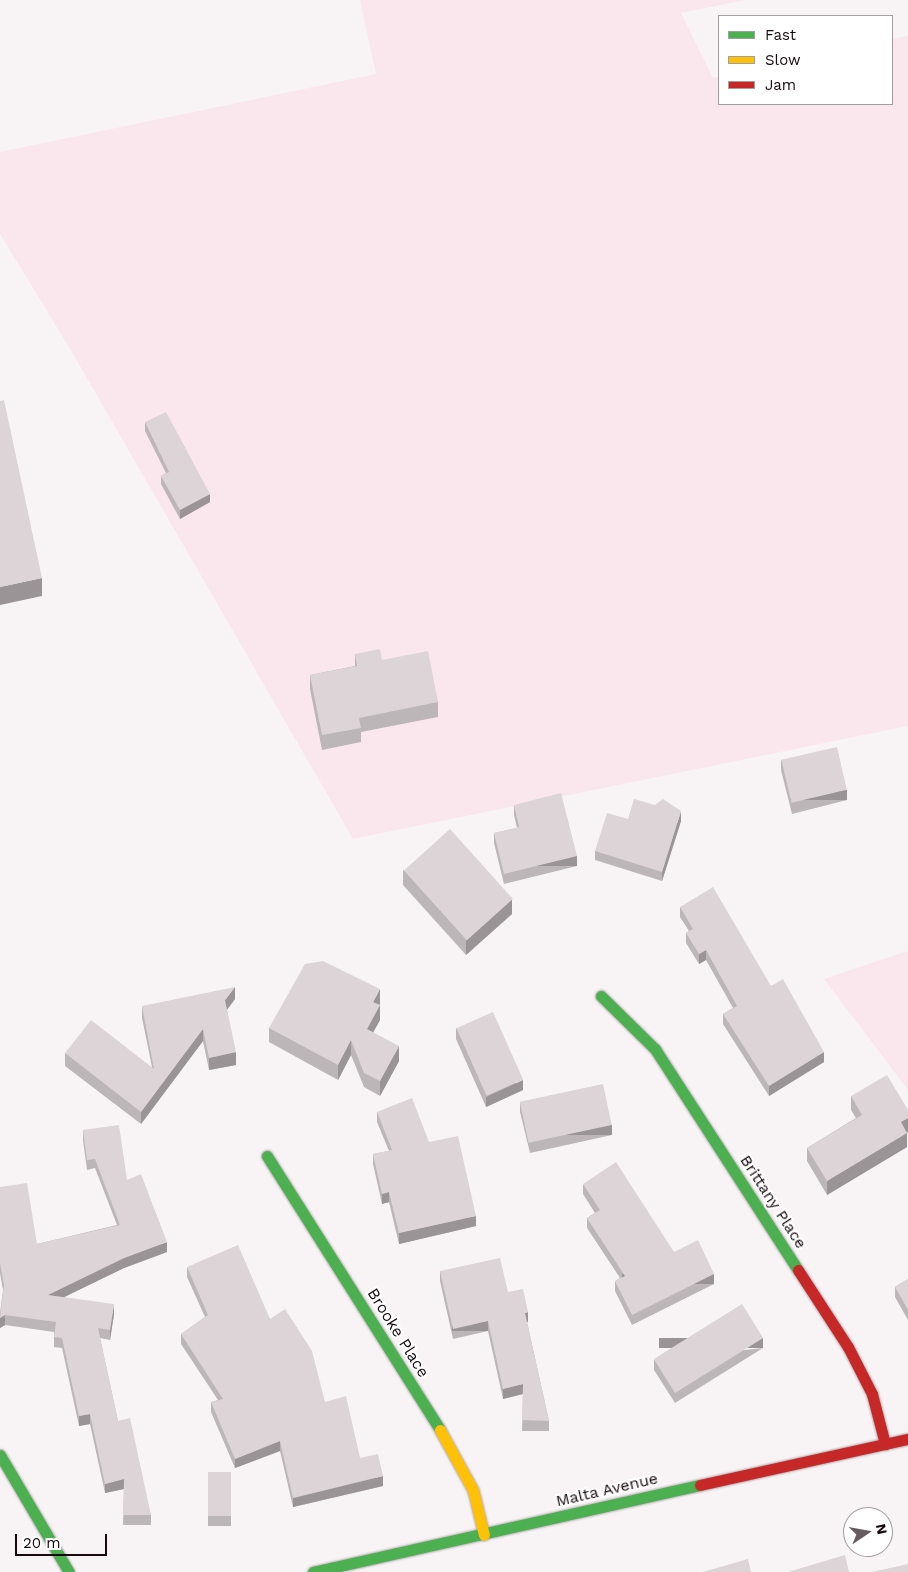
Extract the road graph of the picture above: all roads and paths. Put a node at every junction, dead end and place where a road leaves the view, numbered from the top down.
1 (601, 996) dead end
2 (268, 1156) dead end
3 (908, 1439) edge
4 (885, 1444) junction
5 (0, 1455) edge
6 (484, 1535) junction
7 (69, 1572) edge
8 (314, 1572) edge

1 - 4 street, Brittany Place
2 - 6 street, Brooke Place
3 - 4 street, Malta Avenue
4 - 6 street, Malta Avenue
5 - 7 street
6 - 8 street, Malta Avenue

